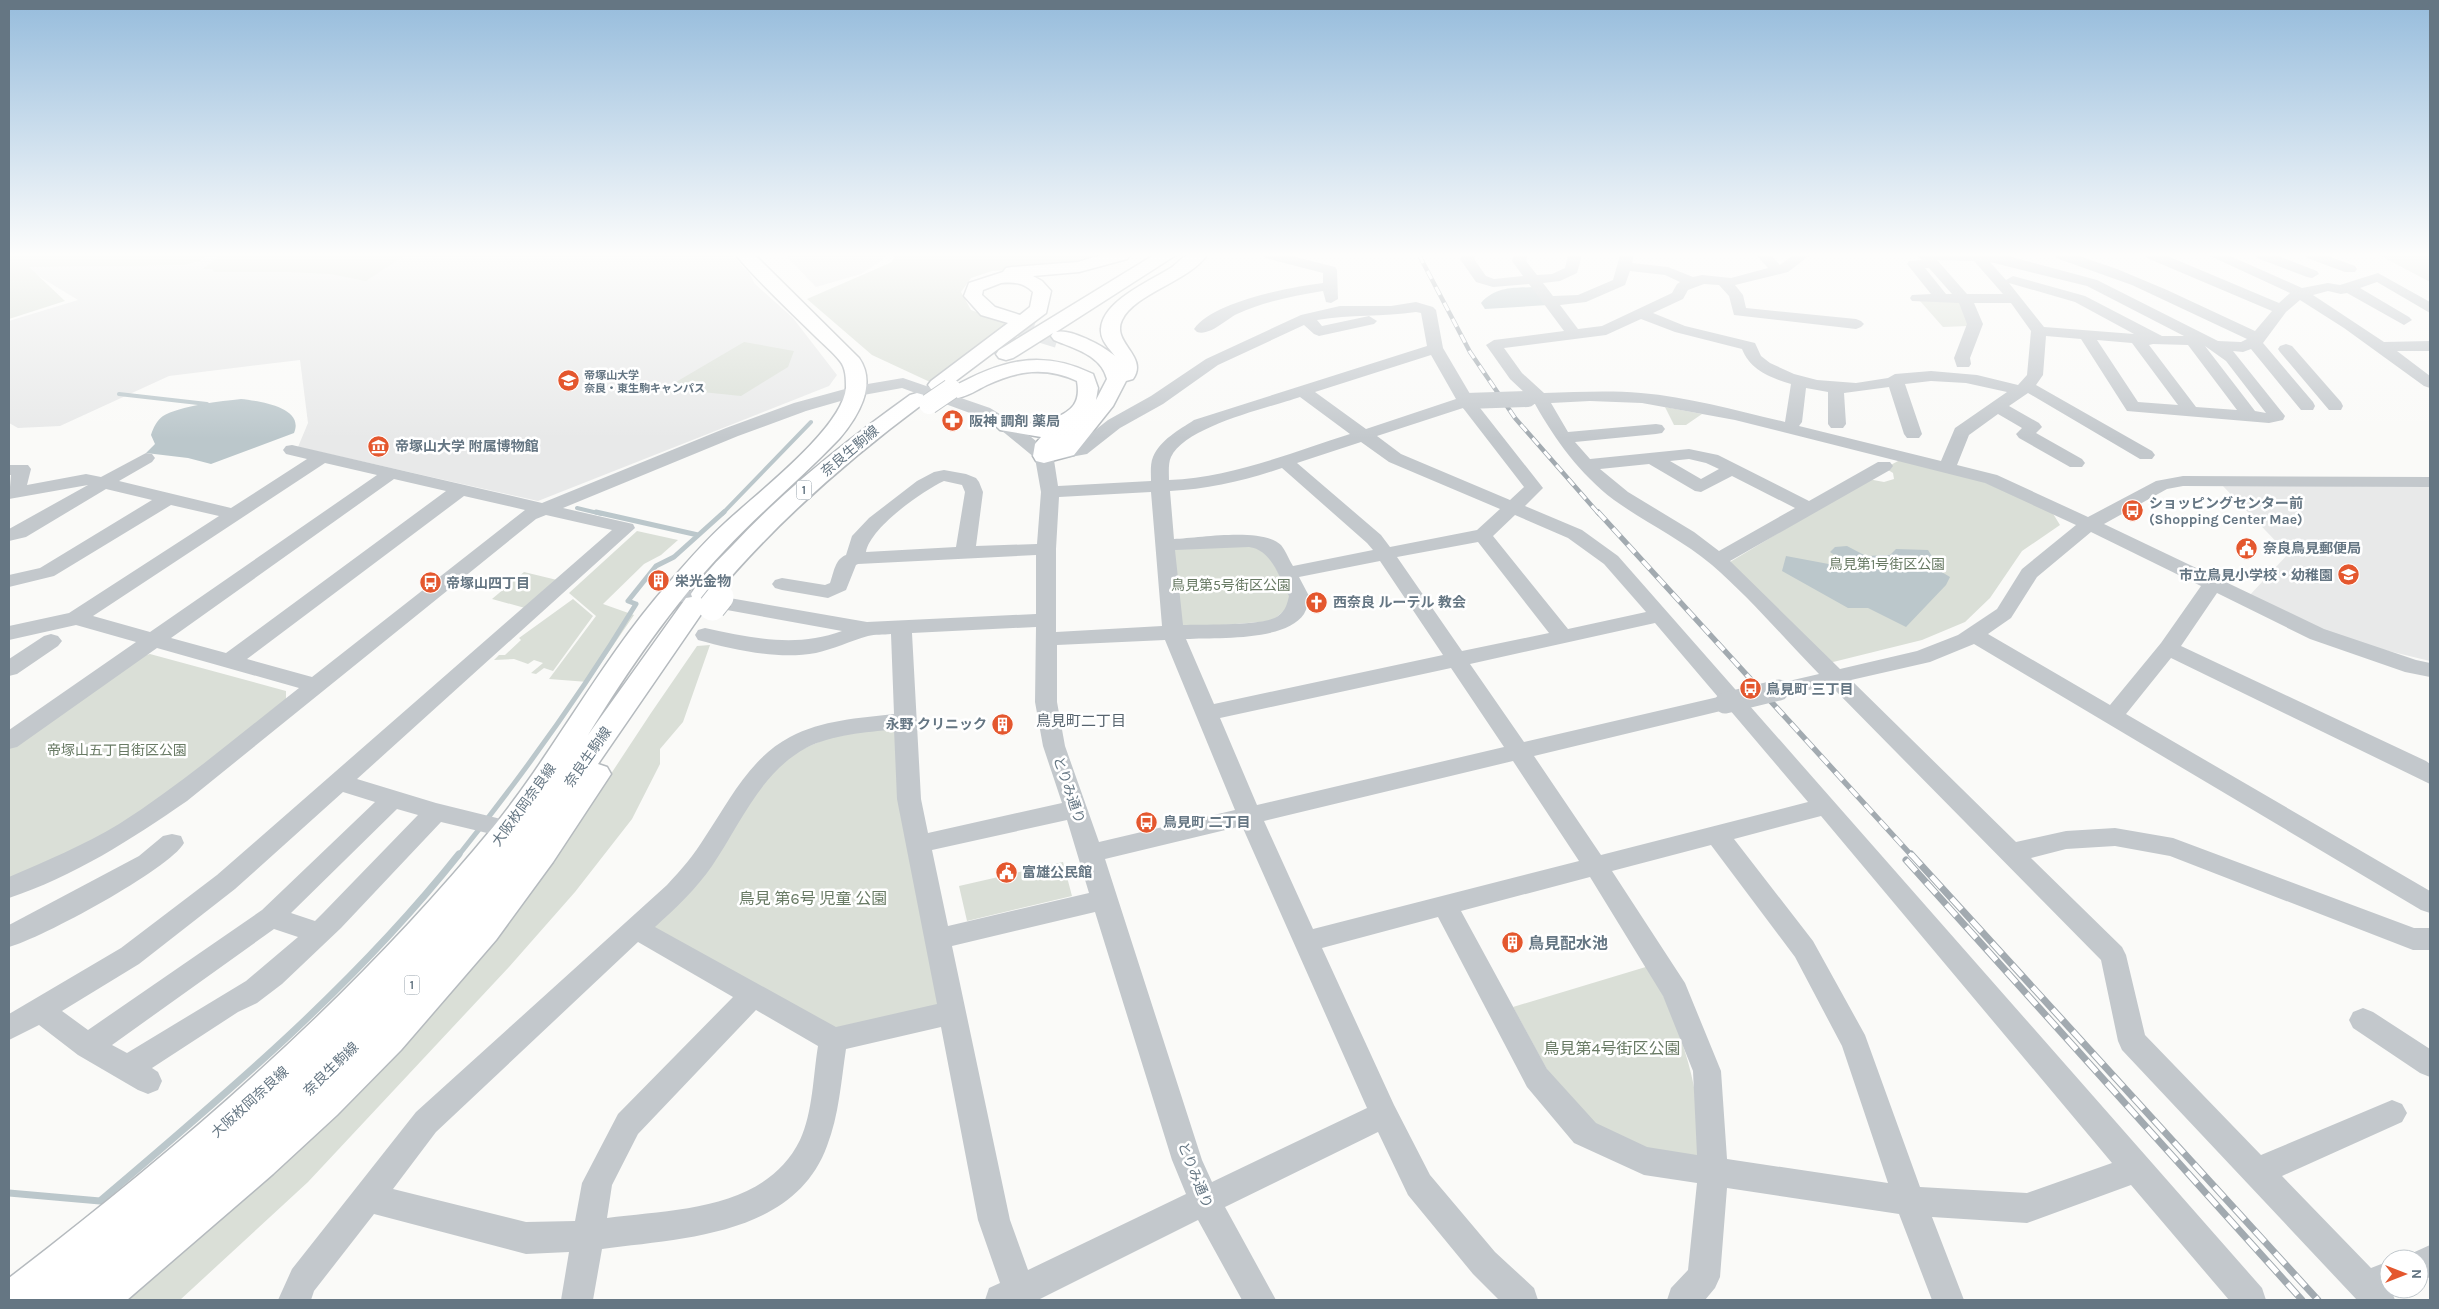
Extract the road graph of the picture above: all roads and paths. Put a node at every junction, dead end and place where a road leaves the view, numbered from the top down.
1 (807, 316) edge
2 (994, 316) edge
3 (1001, 316) edge
4 (1031, 316) edge
5 (1057, 316) edge
6 (1067, 316) edge
7 (1115, 316) edge
8 (1225, 316) edge
9 (1315, 316) edge
10 (1388, 316) edge
11 (1429, 316) edge
12 (1561, 316) edge
13 (1633, 316) edge
14 (1647, 316) edge
15 (1779, 316) edge
16 (1972, 316) edge
17 (2028, 316) edge
18 (2113, 316) edge
19 (2155, 316) edge
20 (2211, 316) edge
21 (2276, 316) edge
22 (2337, 316) edge
23 (2397, 316) edge
24 (1306, 318) junction
25 (2404, 320) dead end
26 (1856, 324) dead end
27 (1202, 329) dead end
28 (2039, 331) junction
29 (1576, 335) junction
30 (2086, 335) junction
31 (2196, 338) junction
32 (2138, 340) junction
33 (2257, 340) junction
34 (2159, 341) junction
35 (2215, 345) junction
36 (2430, 346) edge
37 (2380, 347) junction
38 (1435, 348) junction
39 (2267, 358) junction
40 (1963, 364) dead end
41 (1895, 379) junction
42 (1799, 382) junction
43 (2430, 383) edge
44 (1836, 386) junction
45 (949, 388) junction
46 (2024, 389) junction
47 (2293, 389) junction
48 (856, 391) junction
49 (1303, 391) junction
50 (2322, 391) junction
51 (1534, 399) junction
52 (1466, 401) junction
53 (1106, 402) junction
54 (927, 403) junction
55 (1997, 406) junction
56 (2307, 406) dead end
57 (2335, 406) dead end
58 (1085, 407) junction
59 (2191, 412) junction
60 (2250, 416) junction
61 (1794, 422) dead end
62 (1836, 424) dead end
63 (1007, 426) junction
64 (1656, 429) dead end
65 (1913, 434) dead end
66 (1361, 435) junction
67 (1563, 438) junction
68 (292, 450) dead end
69 (2146, 455) dead end
70 (1044, 456) junction
71 (146, 458) dead end
72 (320, 458) junction
73 (1652, 458) junction
74 (1284, 461) junction
75 (2076, 463) dead end
76 (1585, 465) junction
77 (1884, 466) dead end
78 (1947, 467) junction
79 (1732, 469) junction
80 (9, 470) edge
81 (390, 474) junction
82 (2430, 482) edge
83 (104, 484) junction
84 (1160, 487) junction
85 (460, 490) junction
86 (1050, 492) junction
87 (12, 493) edge
88 (167, 499) junction
89 (1514, 508) junction
90 (542, 509) junction
91 (1811, 509) junction
92 (234, 514) junction
93 (2089, 524) junction
94 (9, 535) edge
95 (1484, 535) junction
96 (1166, 545) junction
97 (1046, 549) junction
98 (965, 554) junction
99 (1386, 555) junction
100 (856, 558) junction
101 (1718, 560) junction
102 (1287, 573) junction
103 (9, 581) edge
104 (782, 584) dead end
105 (2213, 584) junction
106 (701, 605) junction
107 (1659, 616) junction
108 (76, 618) junction
109 (866, 629) junction
110 (901, 629) junction
111 (1046, 629) junction
112 (1173, 633) junction
113 (9, 634) edge
114 (1974, 634) junction
115 (1563, 636) junction
116 (152, 640) junction
117 (51, 641) dead end
118 (2168, 648) junction
119 (1456, 659) junction
120 (230, 661) junction
121 (9, 669) edge
122 (2430, 670) edge
123 (1834, 677) junction
124 (315, 684) junction
125 (1207, 713) junction
126 (2113, 716) junction
127 (905, 720) junction
128 (9, 740) edge
129 (1519, 752) junction
130 (2430, 776) edge
131 (338, 782) junction
132 (394, 798) junction
133 (1826, 806) junction
134 (1075, 809) junction
135 (436, 812) junction
136 (1249, 815) junction
137 (508, 829) junction
138 (1716, 834) junction
139 (172, 842) dead end
140 (919, 844) junction
141 (1091, 853) junction
142 (2011, 853) junction
143 (1595, 865) junction
144 (9, 888) edge
145 (1104, 900) junction
146 (2430, 903) edge
147 (1445, 905) junction
148 (271, 917) junction
149 (637, 929) junction
150 (319, 934) junction
151 (9, 936) edge
152 (938, 939) junction
153 (2430, 939) edge
154 (1306, 941) junction
155 (752, 996) junction
156 (40, 1010) junction
157 (953, 1012) junction
158 (2363, 1020) dead end
159 (9, 1028) edge
160 (833, 1040) junction
161 (88, 1046) junction
162 (2429, 1062) edge
163 (2392, 1113) dead end
164 (1384, 1114) junction
165 (2137, 1169) junction
166 (1713, 1171) junction
167 (2257, 1172) junction
168 (367, 1197) junction
169 (1204, 1200) junction
170 (1910, 1201) junction
171 (587, 1236) junction
172 (2378, 1288) edge
173 (1014, 1298) edge
174 (12, 1300) edge
175 (58, 1300) edge
176 (96, 1300) edge
177 (294, 1300) edge
178 (577, 1300) edge
179 (1260, 1300) edge
180 (1522, 1300) edge
181 (1683, 1300) edge
182 (1948, 1300) edge
183 (2250, 1300) edge

1 - 48 main road, 大阪枚岡奈良線
2 - 3 main road
4 - 45 main road
5 - 45 main road
6 - 45 main road
7 - 53 main road
8 - 27 street
9 - 24 street
10 - 24 street
11 - 38 street
12 - 29 street
13 - 29 street
14 - 42 street
15 - 26 street
16 - 40 street
17 - 28 street
18 - 34 street
19 - 31 street
20 - 33 street
21 - 33 street
22 - 37 street
23 - 25 street
24 - 70 street
28 - 30 street
28 - 46 street
29 - 51 street
30 - 32 street
30 - 59 street
31 - 34 street
31 - 35 street
31 - 60 street
32 - 34 street
32 - 59 street
33 - 35 street
33 - 39 street
35 - 60 street
36 - 37 street
37 - 43 street
38 - 49 street
38 - 52 street
39 - 47 street
39 - 50 street
41 - 44 street
41 - 46 street
41 - 65 street
42 - 44 street
42 - 61 street
44 - 62 street
45 - 54 main road
45 - 58 main road
46 - 55 street
46 - 69 street
47 - 50 street
47 - 56 street
48 - 63 street
48 - 90 street
48 - 106 main road, 大阪枚岡奈良線
49 - 66 street
49 - 84 street
50 - 57 street
51 - 52 street, bridge
51 - 67 street
51 - 78 street
52 - 66 street
52 - 89 street
53 - 58 main road
53 - 70 main road
54 - 106 main road, 奈良生駒線 / 1
54 - 106 main road, 奈良生駒線 / 1
55 - 75 street
55 - 78 street
58 - 63 main road
58 - 70 main road
59 - 60 street
63 - 70 street
64 - 67 street
66 - 74 street
66 - 89 street
67 - 76 street
68 - 72 street
70 - 86 street, とりみ通り
71 - 83 street
72 - 81 street
72 - 92 street
73 - 76 street
73 - 79 street
73 - 79 street
74 - 84 street
74 - 99 street
76 - 101 street
77 - 91 street
78 - 93 street
79 - 91 street
80 - 87 street
81 - 85 street
81 - 116 street
82 - 93 street
83 - 87 street
83 - 88 street
83 - 94 street
84 - 86 street
84 - 96 street
85 - 90 street
85 - 120 street
86 - 97 street, とりみ通り
88 - 92 street
88 - 103 street
89 - 95 street
89 - 107 street
90 - 124 street
90 - 131 street
91 - 101 street
92 - 108 street
93 - 105 street
93 - 114 street
95 - 99 street
95 - 115 street
96 - 102 street
96 - 112 street
97 - 98 street
97 - 111 street, とりみ通り
98 - 100 street
98 - 100 street
99 - 102 street
99 - 119 street
100 - 104 street
101 - 123 street
102 - 112 street
105 - 118 street
105 - 122 street
106 - 109 street
106 - 109 street
106 - 137 main road, 大阪枚岡奈良線
106 - 175 main road, 奈良生駒線 / 1
106 - 176 main road, 奈良生駒線 / 1
107 - 115 street
107 - 133 street
108 - 113 street
108 - 116 street
109 - 110 street
110 - 111 street
110 - 127 street
111 - 112 street
111 - 134 street, とりみ通り
112 - 125 street
114 - 123 street
114 - 126 street
115 - 119 street
116 - 120 street
116 - 128 street
117 - 121 street
118 - 126 street
118 - 130 street
119 - 125 street
119 - 129 street
120 - 124 street
123 - 129 street, bridge
123 - 142 street
124 - 144 street
125 - 136 street
126 - 146 street
127 - 140 street
127 - 149 street
129 - 136 street
129 - 143 street
131 - 132 street
131 - 156 street
132 - 135 street
132 - 148 street
133 - 138 street
133 - 165 street
134 - 140 street
134 - 141 street, とりみ通り
135 - 137 street
135 - 150 street
136 - 141 street
136 - 154 street
137 - 174 main road, 大阪枚岡奈良線
138 - 143 street
138 - 170 street
139 - 151 street
140 - 152 street
141 - 145 street, とりみ通り
142 - 153 street
142 - 167 street
143 - 147 street
143 - 166 street
145 - 152 street
145 - 169 street, とりみ通り
147 - 154 street
147 - 166 street
148 - 150 street
148 - 161 street
149 - 155 street
149 - 168 street
150 - 161 street
152 - 157 street
154 - 164 street
155 - 160 street
155 - 171 street
156 - 159 street
156 - 161 street
157 - 160 street
157 - 173 street
158 - 162 street
160 - 171 street
163 - 167 street
164 - 169 street
164 - 180 street
165 - 170 street
165 - 183 street
166 - 170 street
166 - 181 street
167 - 172 street
168 - 171 street
168 - 177 street
169 - 173 street
169 - 179 street, とりみ通り
170 - 182 street
171 - 178 street

